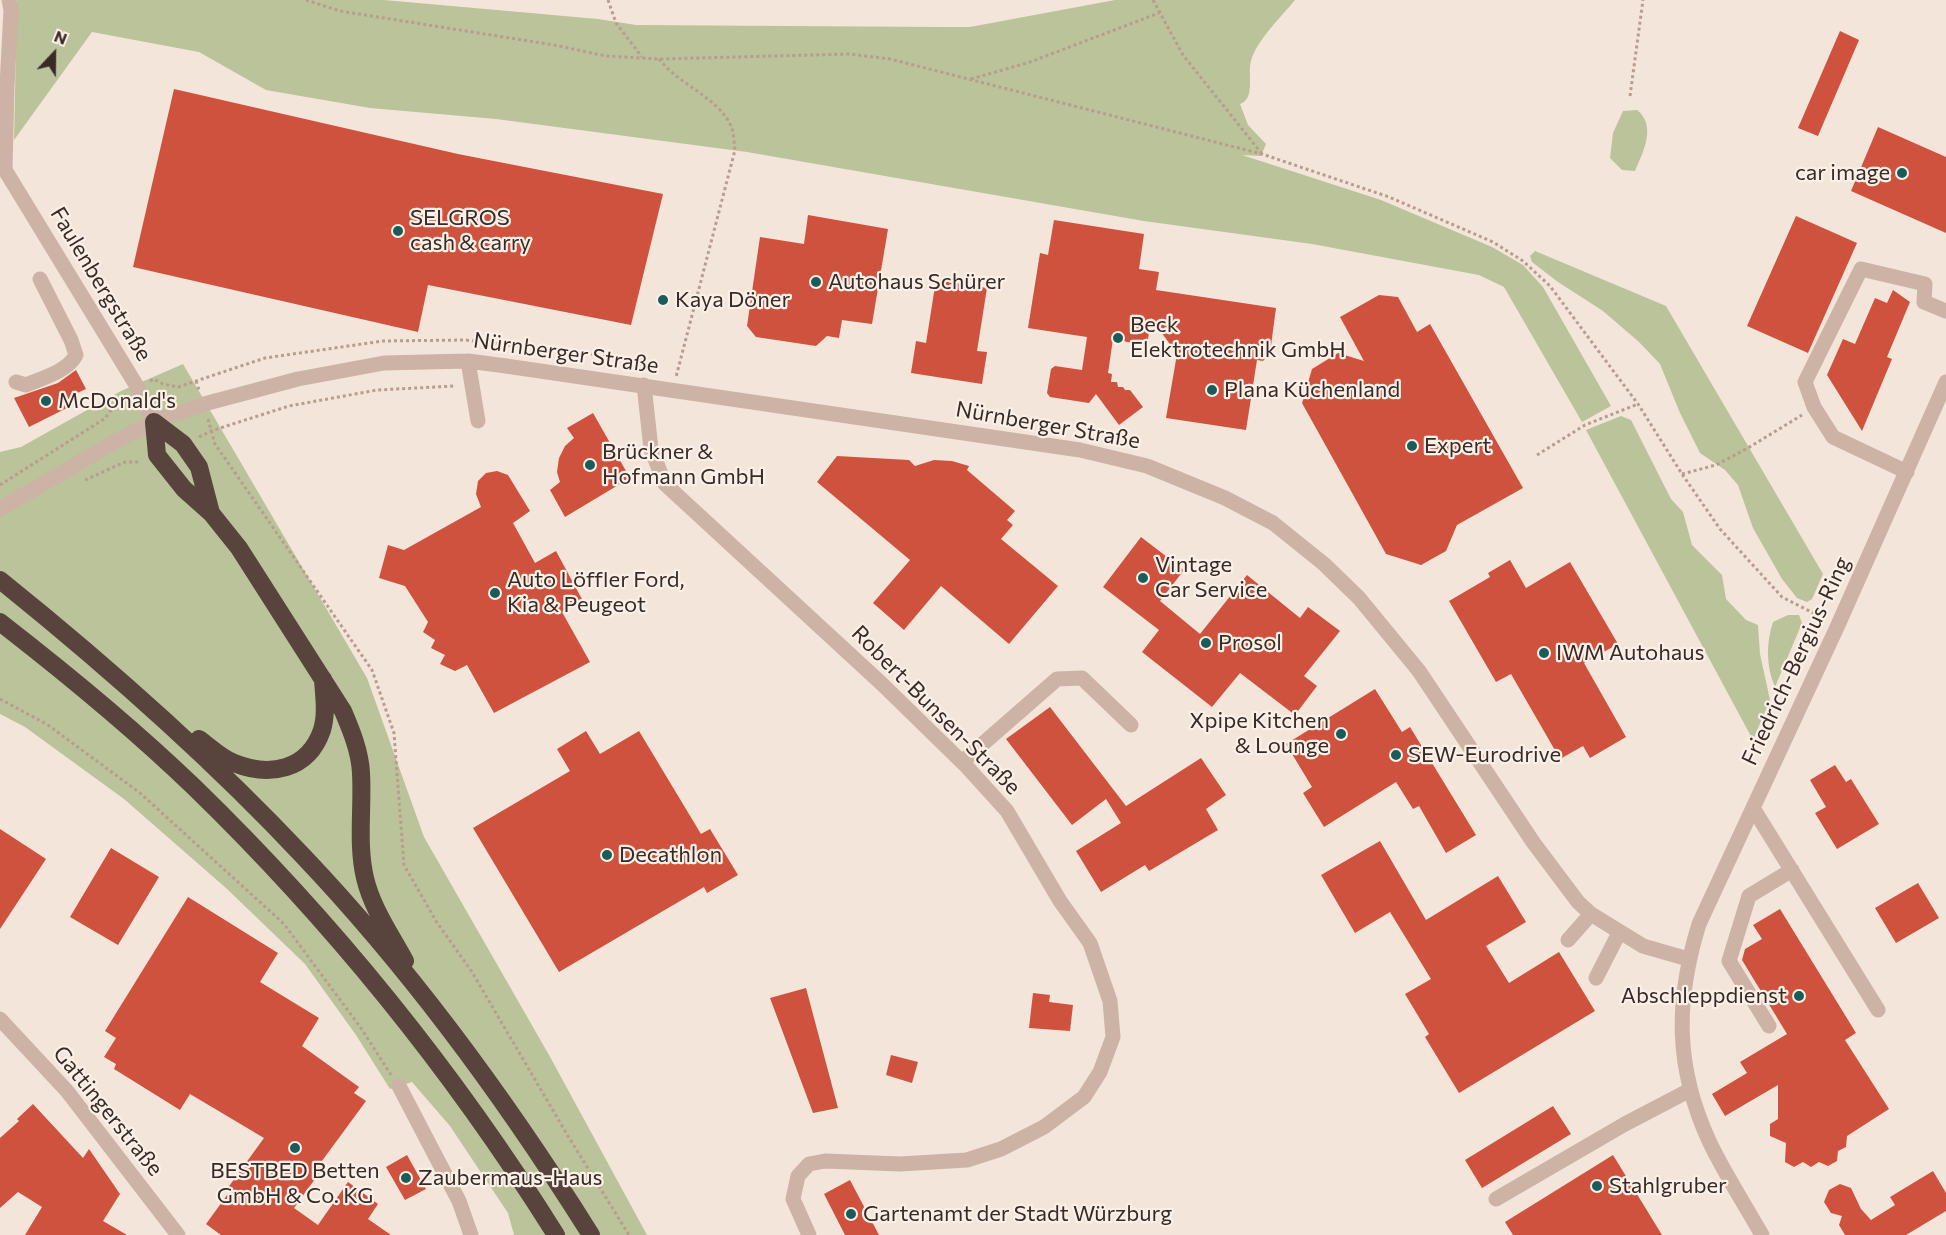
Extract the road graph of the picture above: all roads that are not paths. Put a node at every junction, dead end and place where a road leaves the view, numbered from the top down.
1 (9, 0) edge
2 (6, 182) edge
3 (40, 279) dead end
4 (1946, 311) edge
5 (468, 361) junction
6 (16, 382) dead end
7 (1946, 382) edge
8 (644, 385) junction
9 (478, 421) dead end
10 (154, 422) junction
11 (1907, 472) junction
12 (0, 509) edge
13 (211, 513) junction
14 (0, 580) edge
15 (0, 622) edge
16 (323, 678) junction
17 (152, 707) junction
18 (1131, 725) dead end
19 (962, 762) junction
20 (1753, 808) junction
21 (1792, 870) junction
22 (1591, 914) junction
23 (1620, 933) junction
24 (1568, 940) dead end
25 (1688, 959) junction
26 (1596, 978) dead end
27 (428, 1002) junction
28 (1878, 1010) dead end
29 (0, 1019) edge
30 (1770, 1026) dead end
31 (399, 1086) road end
32 (1690, 1090) junction
33 (1496, 1198) dead end
34 (178, 1235) edge
35 (471, 1235) edge
36 (556, 1235) edge
37 (591, 1235) edge
38 (809, 1235) edge
39 (1762, 1235) edge

1 - 2 street, Faulenbergstraße
2 - 10 street, Faulenbergstraße
3 - 6 street
4 - 11 street
5 - 8 street, Nürnberger Straße
5 - 9 street
5 - 10 street, Nürnberger Straße
7 - 11 street, Friedrich-Bergius-Ring
8 - 19 street, Robert-Bunsen-Straße
8 - 22 street, Nürnberger Straße
10 - 12 street, Nürnberger Straße
10 - 13 highway
10 - 13 highway
11 - 20 street, Friedrich-Bergius-Ring
13 - 16 highway
14 - 17 highway
15 - 36 highway
16 - 17 highway
16 - 27 highway
17 - 27 highway
18 - 19 street
19 - 38 street, Robert-Bunsen-Straße
20 - 21 street
20 - 25 street, Friedrich-Bergius-Ring
21 - 28 street
21 - 30 street
22 - 23 street, Nürnberger Straße
22 - 24 street
23 - 25 street, Nürnberger Straße
23 - 26 street
25 - 32 street
27 - 37 highway
29 - 34 street, Gattingerstraße
31 - 35 street
32 - 33 street
32 - 39 street

